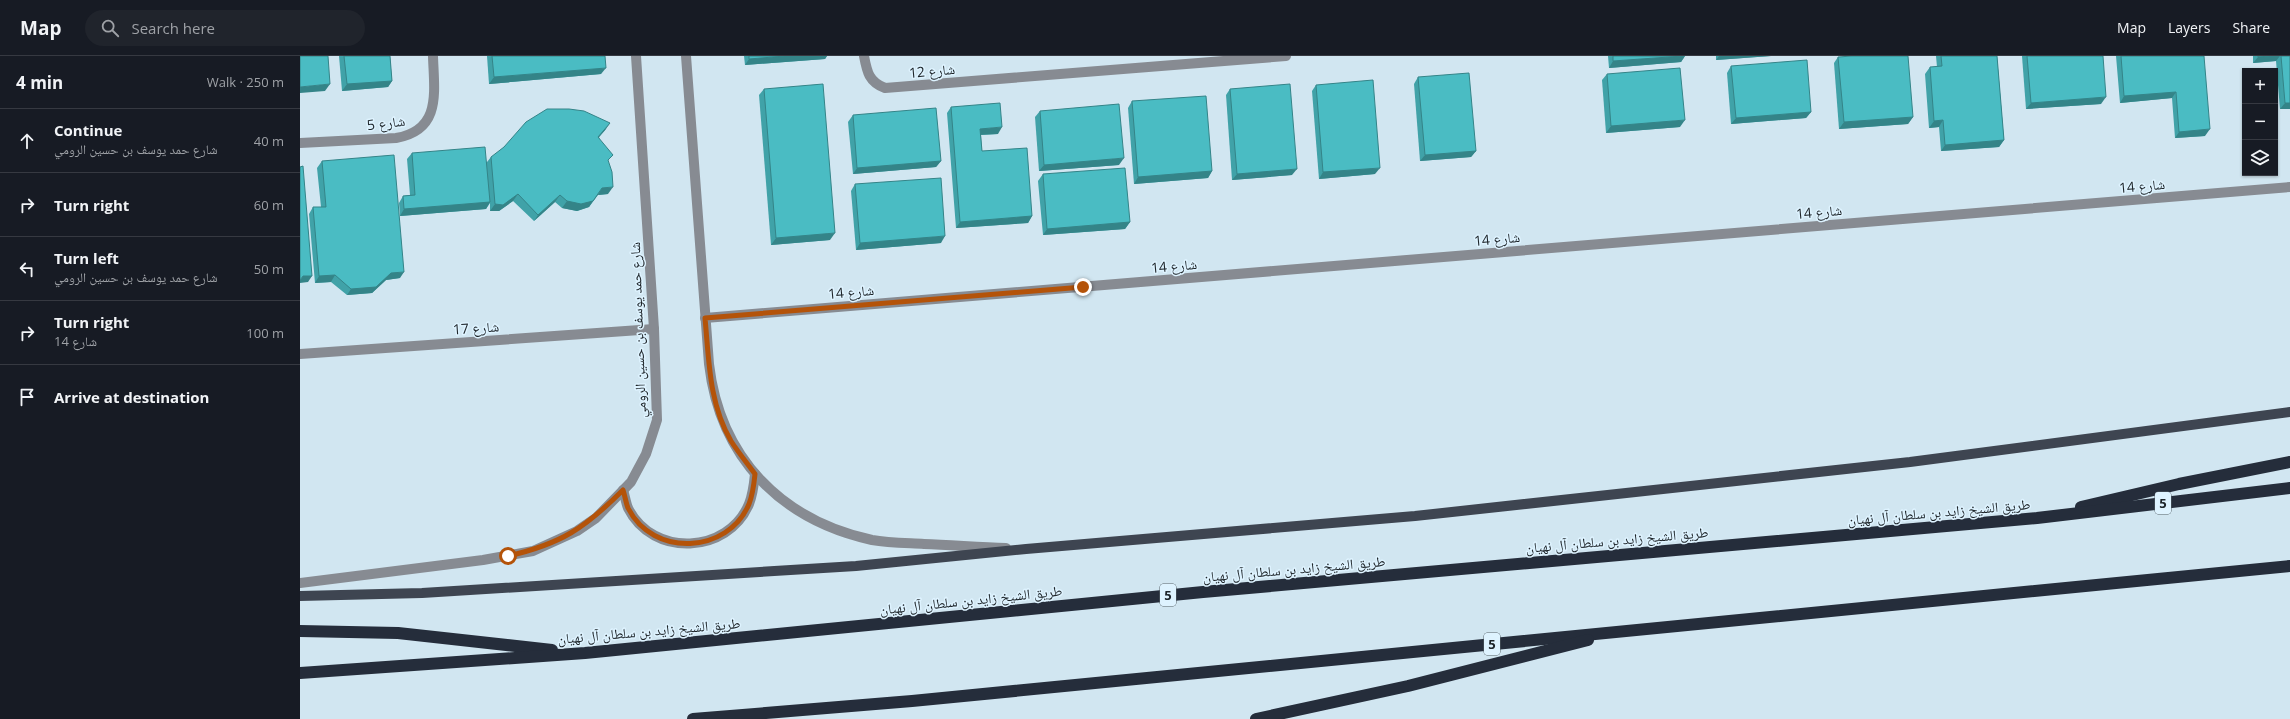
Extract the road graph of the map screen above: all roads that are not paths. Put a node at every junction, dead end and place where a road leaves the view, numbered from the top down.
1 (433, 56) edge
2 (636, 56) edge
3 (686, 56) edge
4 (864, 56) edge
5 (1286, 56) edge
6 (300, 143) edge
7 (2290, 187) edge
8 (705, 318) junction
9 (654, 329) junction
10 (300, 354) edge
11 (2290, 412) edge
12 (2290, 462) edge
13 (755, 474) junction
14 (2290, 488) edge
15 (623, 490) junction
16 (2037, 518) junction
17 (1026, 549) junction
18 (2290, 566) edge
19 (300, 583) edge
20 (300, 596) edge
21 (300, 631) edge
22 (1621, 631) junction
23 (585, 653) junction
24 (300, 673) edge
25 (1301, 710) junction
26 (694, 719) edge
27 (1256, 719) edge
28 (1289, 719) edge

1 - 6 street, شارع 5
2 - 9 street, شارع حمد يوسف بن حسين الرومي
3 - 8 street
4 - 5 street, شارع 12
7 - 8 street, شارع 14
8 - 13 street
9 - 10 street, شارع 17
9 - 15 street, شارع حمد يوسف بن حسين الرومي
11 - 17 main road
12 - 16 highway
13 - 15 street
13 - 17 street
14 - 16 highway, طريق الشيخ زايد بن سلطان آل نهيان / 5
15 - 19 street, شارع حمد يوسف بن حسين الرومي
16 - 23 highway, طريق الشيخ زايد بن سلطان آل نهيان / 5
17 - 20 main road
18 - 22 highway, 5
21 - 23 highway
22 - 25 highway, 5
22 - 26 highway, 5
23 - 24 highway, طريق الشيخ زايد بن سلطان آل نهيان / 5
25 - 27 highway, 5
25 - 28 street

